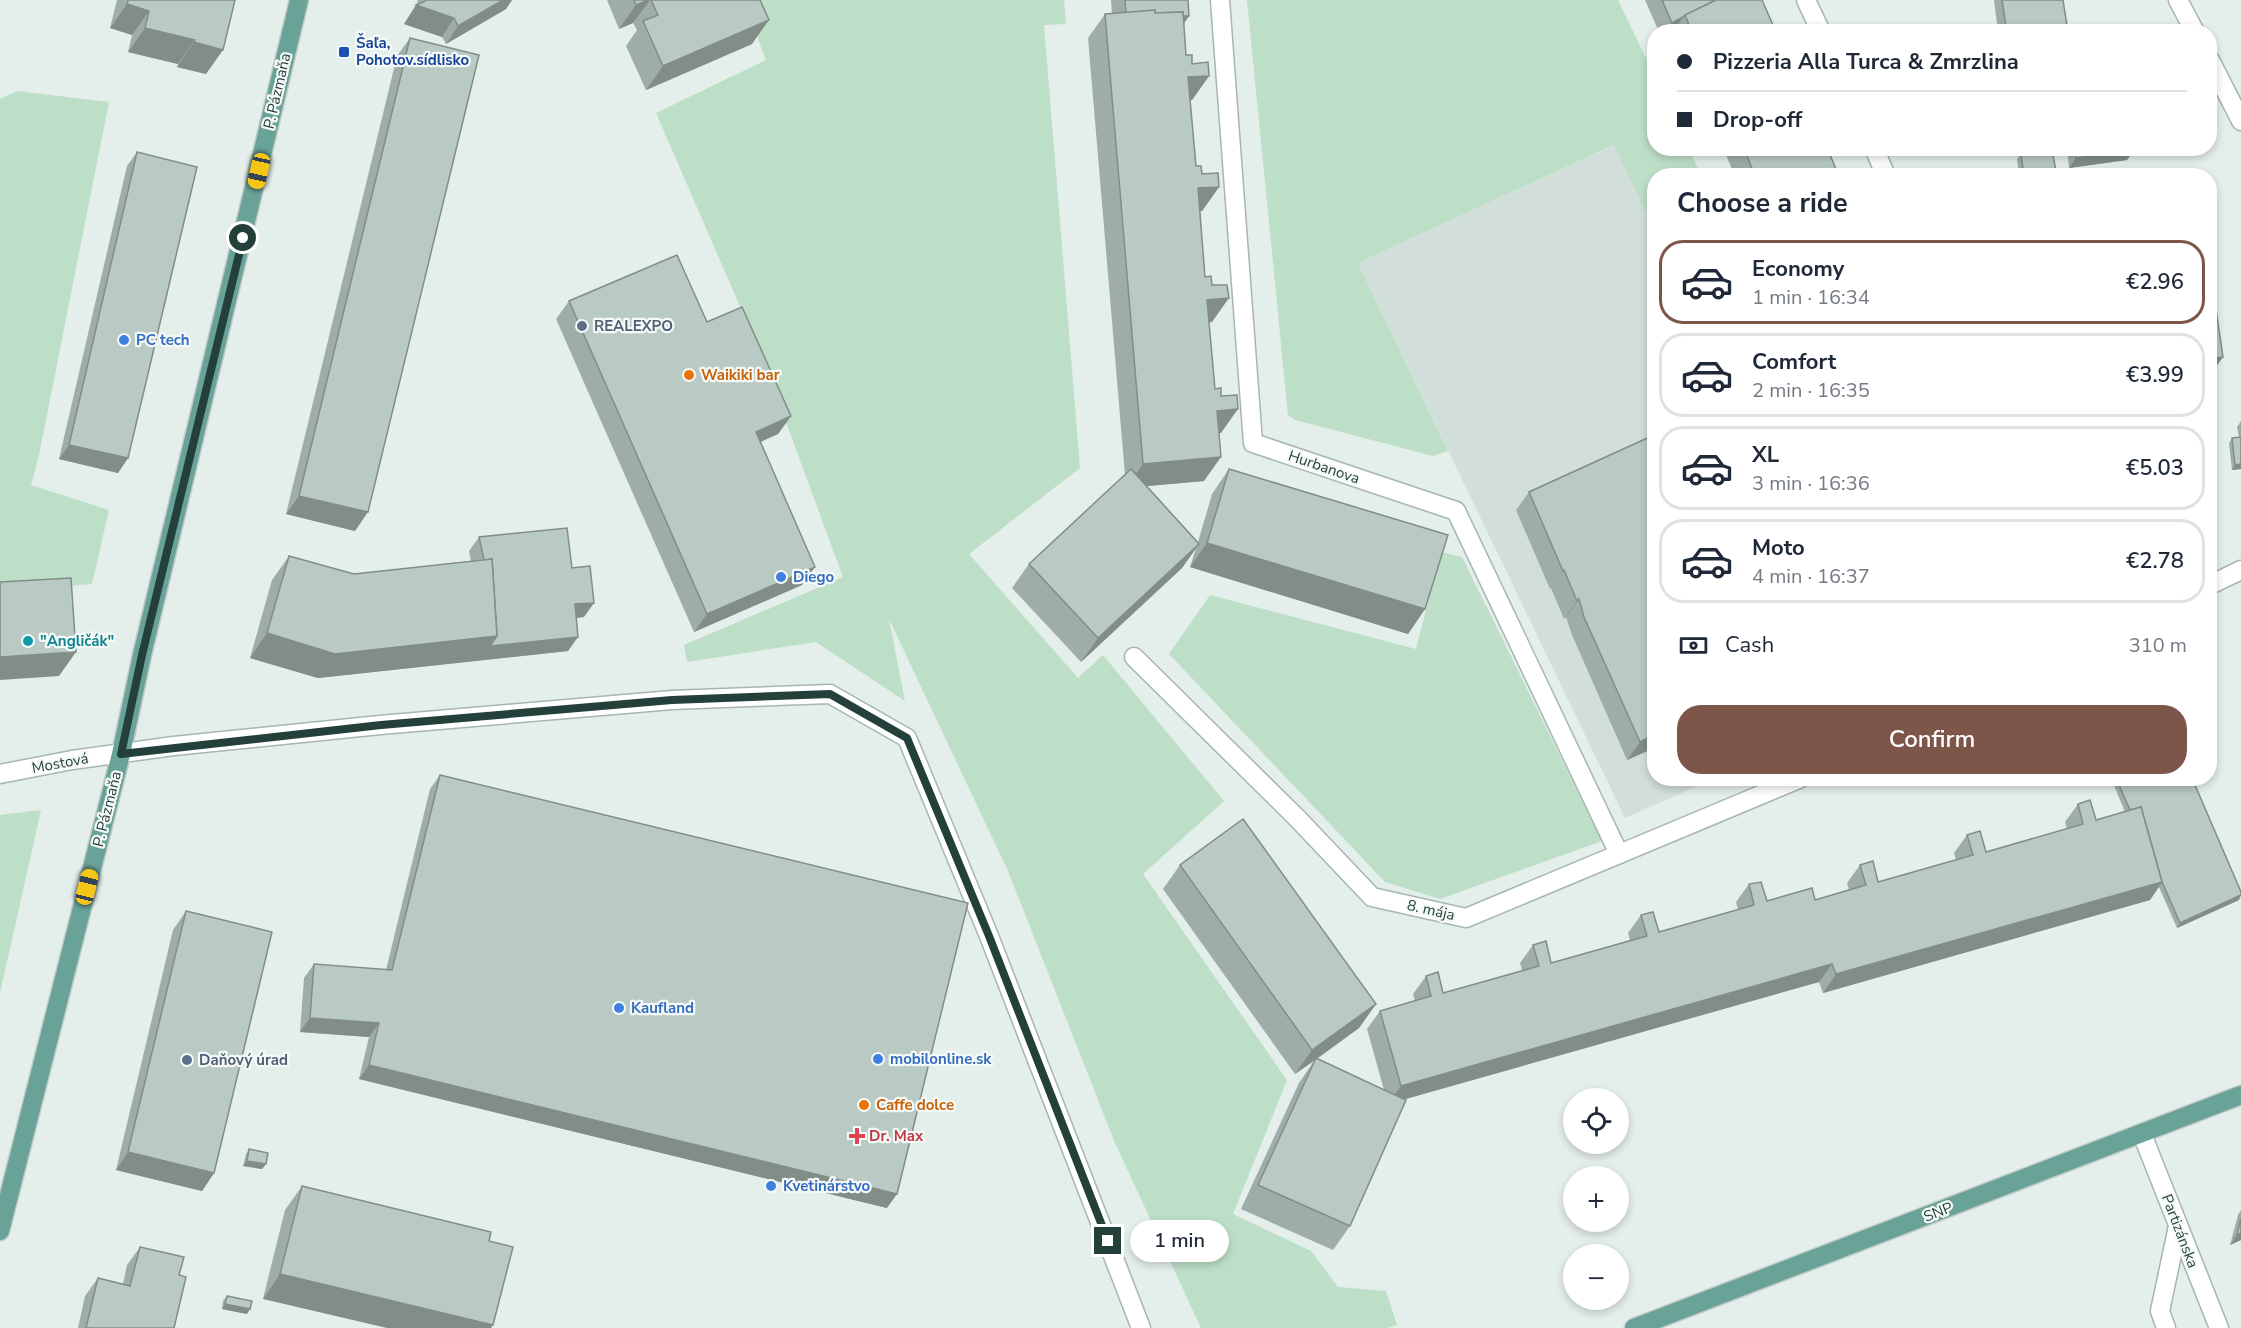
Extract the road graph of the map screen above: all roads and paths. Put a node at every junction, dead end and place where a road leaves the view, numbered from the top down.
1 (299, 0) edge
2 (1220, 0) edge
3 (1806, 0) edge
4 (2178, 0) edge
5 (1817, 24) edge
6 (2191, 24) edge
7 (2217, 74) edge
8 (2241, 121) edge
9 (2241, 570) edge
10 (2217, 582) edge
11 (1134, 657) dead end
12 (121, 754) junction
13 (0, 774) edge
14 (1782, 786) edge
15 (1619, 854) junction
16 (2241, 1095) edge
17 (2142, 1134) junction
18 (4, 1196) edge
19 (2178, 1226) junction
20 (0, 1231) edge
21 (1141, 1328) edge
22 (1634, 1328) edge
23 (2166, 1328) edge
24 (2218, 1328) edge

1 - 12 main road, P. Pázmaňa
2 - 15 street, Hurbanova
3 - 5 street
4 - 6 street
7 - 8 street
9 - 10 street
11 - 15 street, 8. mája
12 - 13 street, Mostová
12 - 18 main road, P. Pázmaňa
12 - 21 street, Mostová
14 - 15 street, 8. mája
16 - 17 main road, SNP
17 - 19 street, Partizánska
17 - 22 main road, SNP
18 - 20 main road, P. Pázmaňa
19 - 23 street
19 - 24 street, Partizánska

